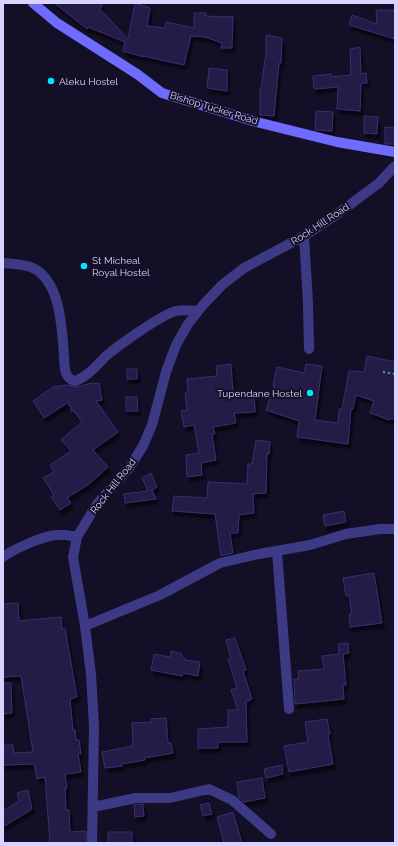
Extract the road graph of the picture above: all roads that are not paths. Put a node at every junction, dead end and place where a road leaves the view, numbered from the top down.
1 (33, 3) edge
2 (395, 152) edge
3 (395, 166) edge
4 (304, 236) junction
5 (3, 262) edge
6 (197, 311) junction
7 (309, 349) dead end
8 (395, 529) edge
9 (77, 537) junction
10 (277, 552) junction
11 (3, 557) edge
12 (85, 626) junction
13 (289, 709) dead end
14 (93, 807) junction
15 (272, 834) dead end
16 (92, 843) edge

1 - 2 main road, Bishop Tucker Road
3 - 4 street, Rock Hill Road
4 - 6 street, Rock Hill Road
4 - 7 street
5 - 6 street
6 - 9 street, Rock Hill Road
8 - 10 street
9 - 11 street
9 - 12 street, Rock Hill Road
10 - 12 street
10 - 13 street
12 - 14 street, Rock Hill Road
14 - 15 street
14 - 16 street, Rock Hill Road

